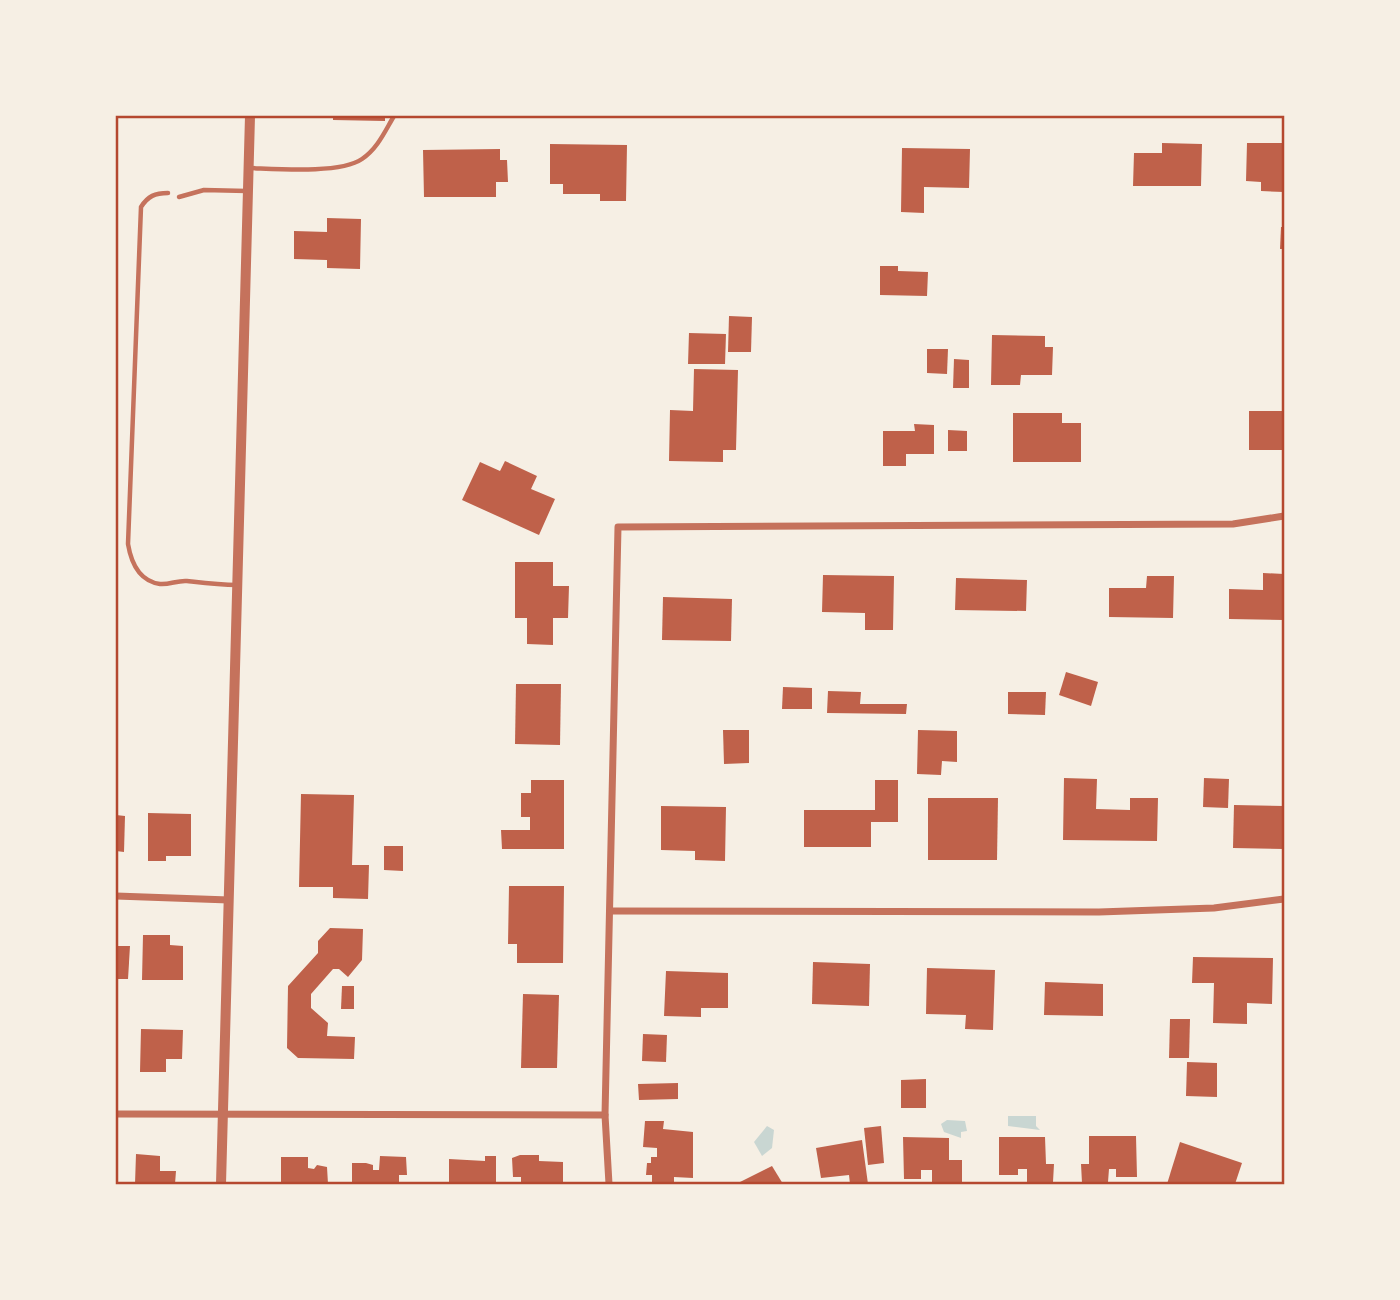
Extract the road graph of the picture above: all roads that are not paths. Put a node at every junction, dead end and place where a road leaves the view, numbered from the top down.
1 (250, 116) edge
2 (394, 116) edge
3 (249, 168) junction
4 (248, 191) junction
5 (168, 193) dead end
6 (178, 197) dead end
7 (1284, 516) edge
8 (237, 585) junction
9 (116, 896) edge
10 (1284, 899) edge
11 (229, 900) junction
12 (612, 911) junction
13 (116, 1114) edge
14 (223, 1115) junction
15 (606, 1115) junction
16 (221, 1185) edge
17 (609, 1185) edge

1 - 3 street
2 - 3 lane
3 - 4 street
4 - 6 lane
4 - 8 street
5 - 8 lane
7 - 12 street
8 - 11 street
9 - 11 street
10 - 12 street
11 - 14 street
12 - 15 street
13 - 14 street
14 - 15 street
14 - 16 street
15 - 17 street

